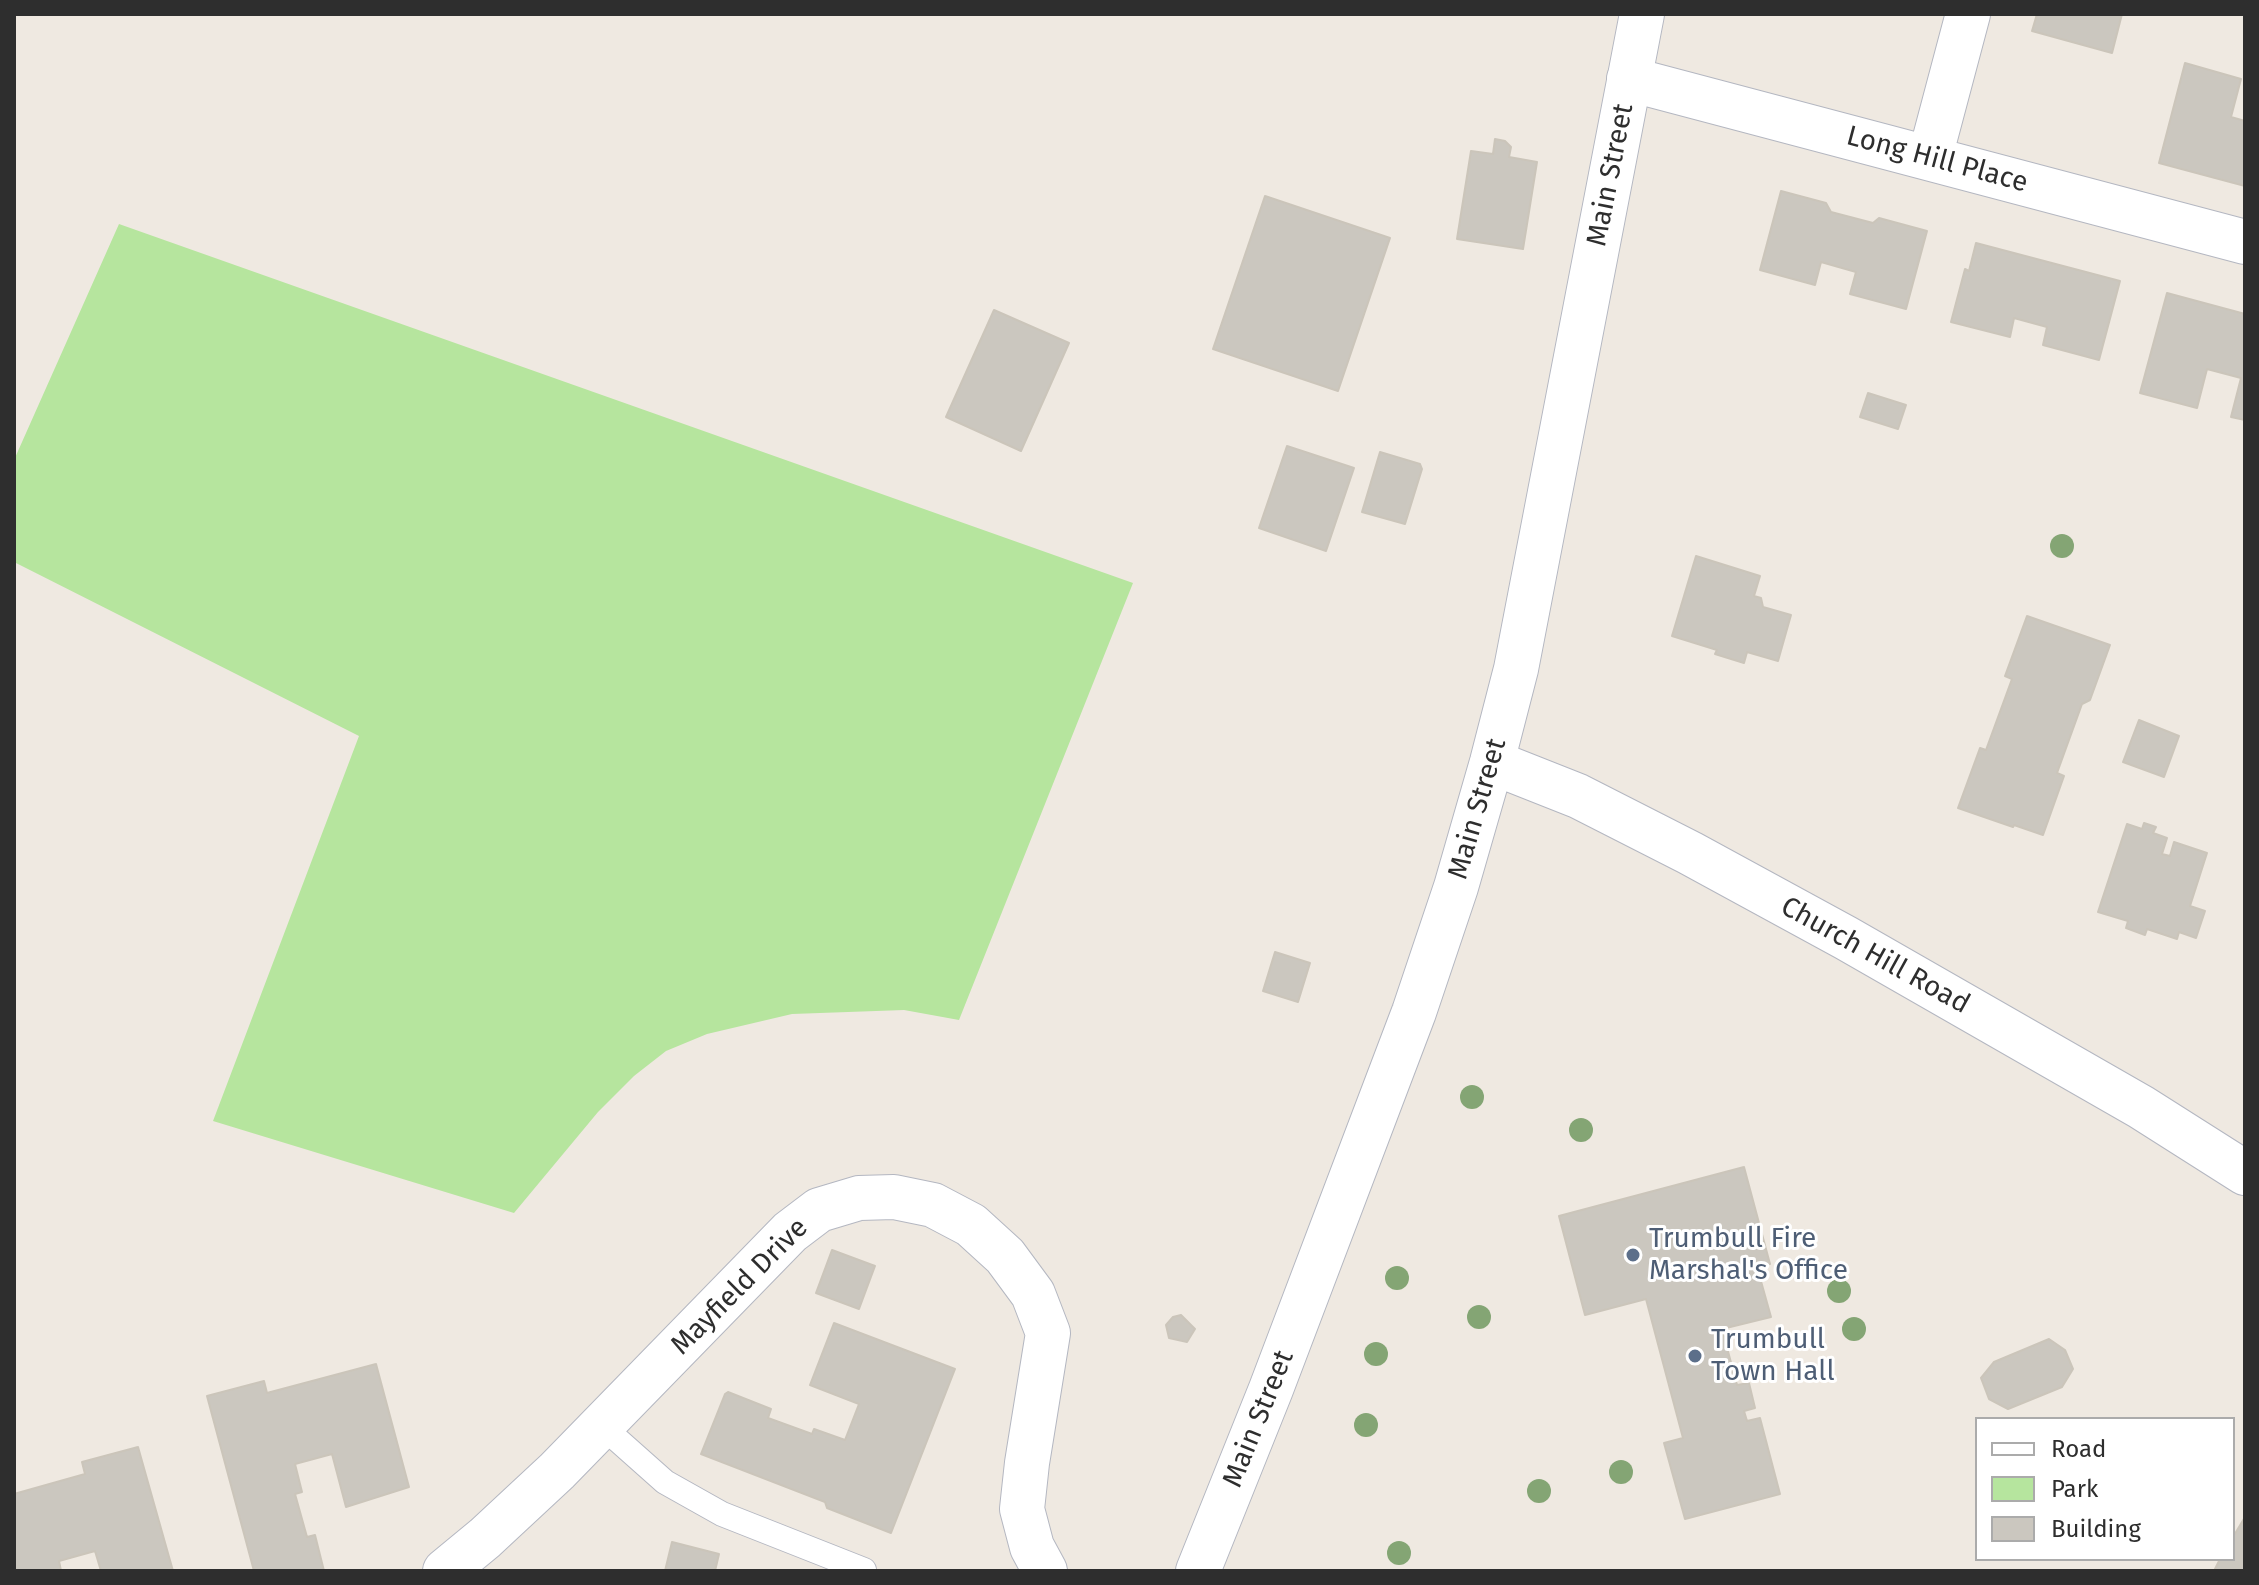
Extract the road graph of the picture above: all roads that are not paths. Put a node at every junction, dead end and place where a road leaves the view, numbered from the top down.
1 (1642, 14) edge
2 (1968, 14) edge
3 (1629, 79) junction
4 (1930, 157) junction
5 (2245, 242) edge
6 (1492, 762) junction
7 (2245, 1173) edge
8 (602, 1426) junction
9 (864, 1570) edge
10 (445, 1571) edge
11 (1045, 1571) edge
12 (1198, 1571) edge

1 - 3 main road, Main Street
2 - 4 main road
3 - 4 main road, Long Hill Place
3 - 6 main road, Main Street
4 - 5 main road, Long Hill Place
6 - 7 main road, Church Hill Road
6 - 12 main road, Main Street
8 - 9 lane
8 - 10 main road, Mayfield Drive
8 - 11 main road, Mayfield Drive

